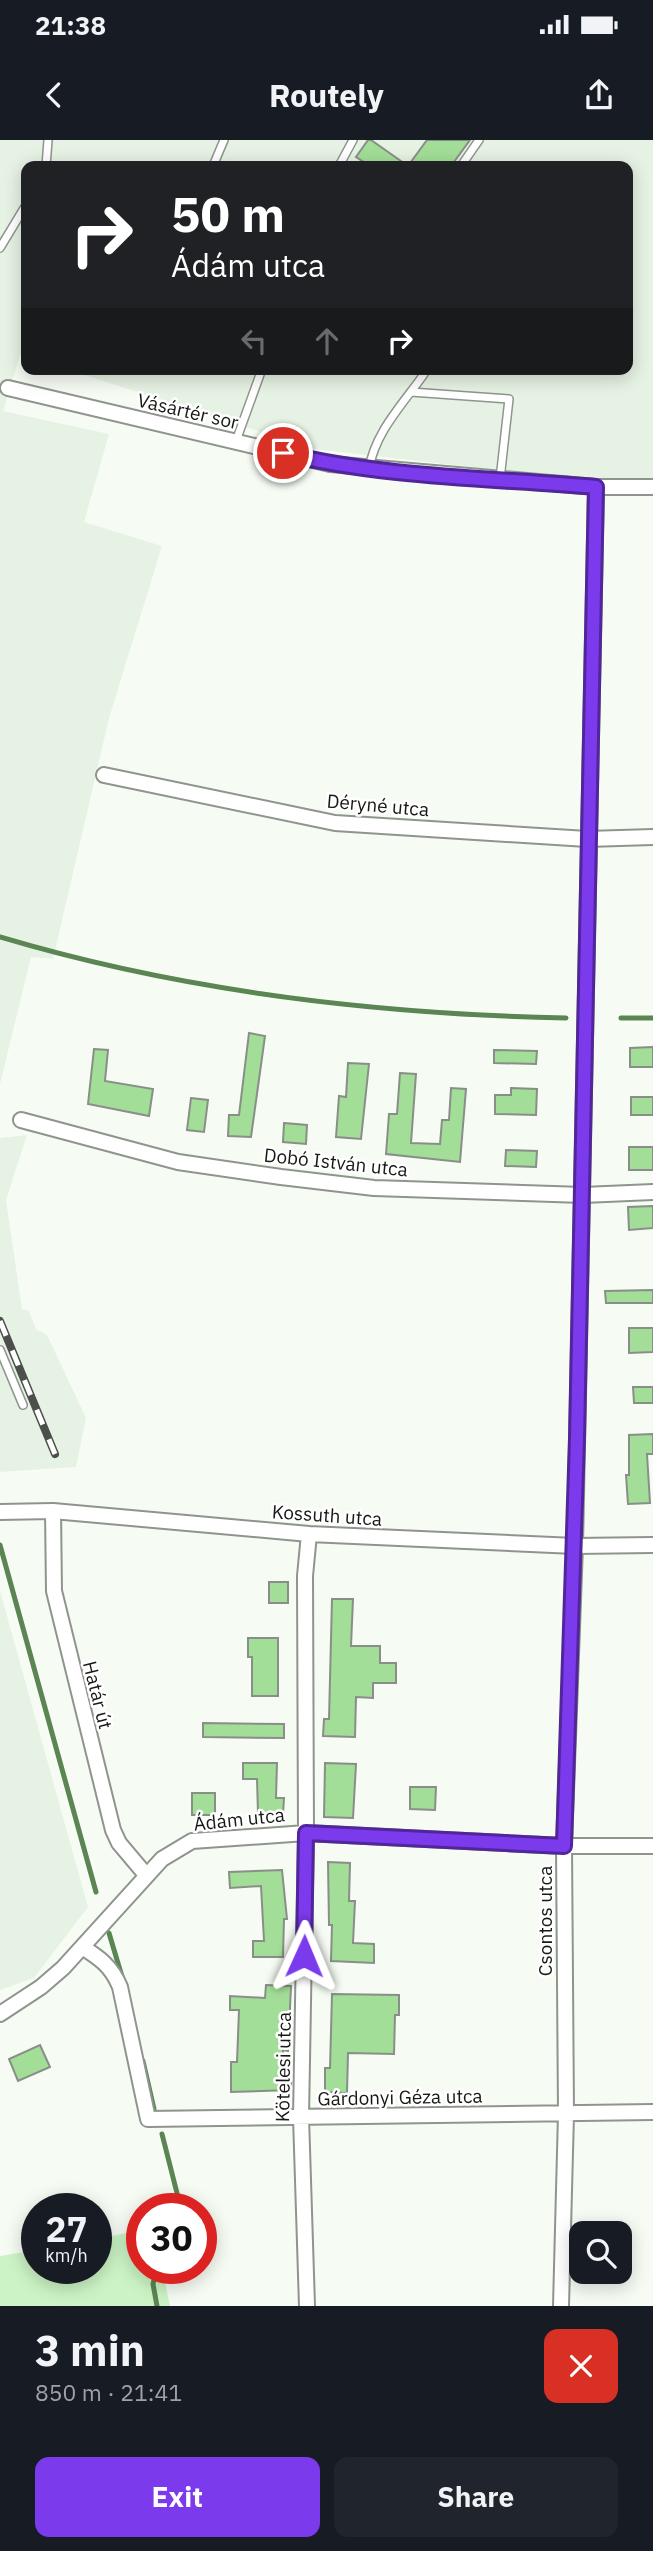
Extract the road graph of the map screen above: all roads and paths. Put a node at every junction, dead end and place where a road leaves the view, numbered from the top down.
1 (48, 140) edge
2 (224, 140) edge
3 (353, 140) edge
4 (479, 140) edge
5 (46, 161) edge
6 (215, 161) edge
7 (342, 161) edge
8 (464, 161) edge
9 (21, 213) edge
10 (0, 248) edge
11 (259, 375) edge
12 (423, 375) edge
13 (8, 388) dead end
14 (411, 392) junction
15 (236, 442) junction
16 (369, 469) junction
17 (500, 480) junction
18 (596, 487) junction
19 (653, 487) edge
20 (104, 775) dead end
21 (653, 837) edge
22 (587, 839) junction
23 (21, 1120) dead end
24 (653, 1192) edge
25 (583, 1195) junction
26 (0, 1350) edge
27 (23, 1405) dead end
28 (53, 1511) junction
29 (0, 1513) edge
30 (309, 1534) junction
31 (653, 1545) edge
32 (575, 1546) junction
33 (306, 1833) junction
34 (564, 1846) junction
35 (653, 1846) edge
36 (146, 1875) junction
37 (82, 1947) junction
38 (0, 2014) edge
39 (653, 2112) edge
40 (566, 2114) junction
41 (301, 2117) junction
42 (307, 2306) edge
43 (561, 2306) edge

1 - 5 lane
2 - 6 lane
3 - 7 lane
4 - 8 lane
9 - 10 lane
11 - 15 lane
12 - 14 lane
13 - 15 street, Vásártér sor
14 - 16 lane
14 - 17 lane
15 - 16 street, Vásártér sor
16 - 17 street, Vásártér sor
17 - 18 street, Vásártér sor
18 - 19 street, Vásártér sor
18 - 22 street, Csontos utca
20 - 22 street, Déryné utca
21 - 22 street, Déryné utca
22 - 25 street, Csontos utca
23 - 25 street, Dobó István utca
24 - 25 street, Dobó István utca
25 - 32 street, Csontos utca
26 - 27 lane
28 - 29 street, Kossuth utca
28 - 30 street, Kossuth utca
28 - 36 street, Határ út
30 - 32 street, Kossuth utca
30 - 33 street, Kötelesi utca
31 - 32 street, Kossuth utca
32 - 34 street, Csontos utca
33 - 34 street, Ádám utca
33 - 36 street, Ádám utca
33 - 41 street, Kötelesi utca
34 - 35 street, Ádám utca
34 - 40 street, Csontos utca
36 - 37 street, Ádám utca
37 - 38 street, Ádám utca
37 - 41 street, Gárdonyi Géza utca
39 - 40 street, Gárdonyi Géza utca
40 - 41 street, Gárdonyi Géza utca
40 - 43 street, Csontos utca
41 - 42 street, Kötelesi utca

